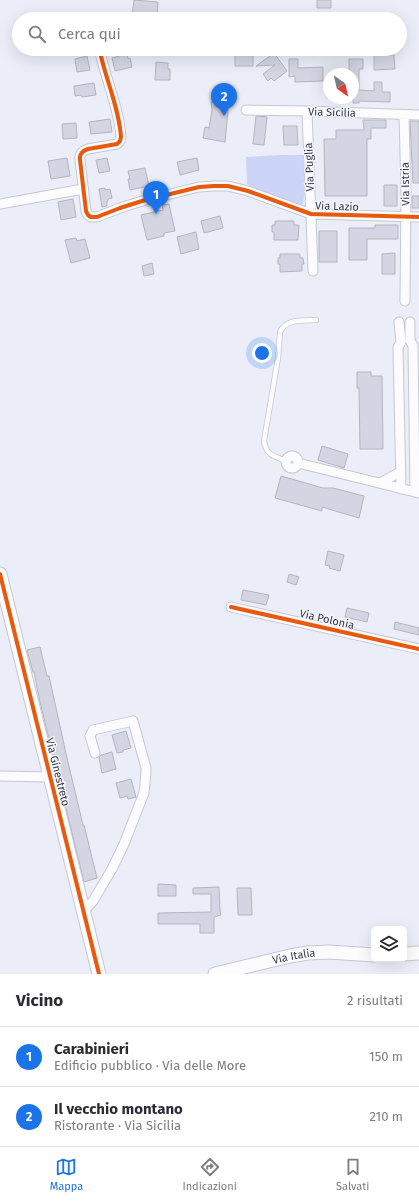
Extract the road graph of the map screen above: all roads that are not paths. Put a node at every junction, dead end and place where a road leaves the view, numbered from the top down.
1 (101, 56) edge
2 (246, 110) dead end
3 (307, 111) junction
4 (404, 115) junction
5 (419, 115) edge
6 (83, 188) junction
7 (0, 204) edge
8 (310, 214) junction
9 (406, 217) junction
10 (419, 218) edge
11 (313, 271) dead end
12 (406, 301) dead end
13 (316, 320) dead end
14 (399, 322) dead end
15 (410, 322) dead end
16 (286, 461) joint
17 (400, 472) junction
18 (380, 483) junction
19 (401, 488) junction
20 (417, 493) edge
21 (0, 574) edge
22 (231, 607) dead end
23 (419, 649) edge
24 (95, 753) dead end
25 (0, 776) edge
26 (50, 777) junction
27 (83, 912) junction
28 (419, 953) edge
29 (407, 954) edge
30 (371, 955) edge
31 (99, 974) edge
32 (215, 974) edge

1 - 6 street
2 - 3 street, Via Sicilia
3 - 4 street, Via Sicilia
3 - 8 street, Via Puglia
4 - 5 street, Via Sicilia
4 - 9 street, Via Istria
6 - 7 street
6 - 8 street, Via Lazio
8 - 9 street, Via Lazio
8 - 11 street, Via Puglia
9 - 10 street, Via Lazio
9 - 12 street, Via Istria
13 - 16 lane
14 - 17 street
15 - 20 street
16 - 18 street
17 - 18 street
17 - 19 street
18 - 19 street
19 - 20 street
21 - 26 street, Via Ginestreto
22 - 23 street, Via Polonia
24 - 27 street
25 - 26 street
26 - 27 street, Via Ginestreto
27 - 31 street, Via Ginestreto
28 - 29 street
30 - 32 street, Via Italia

